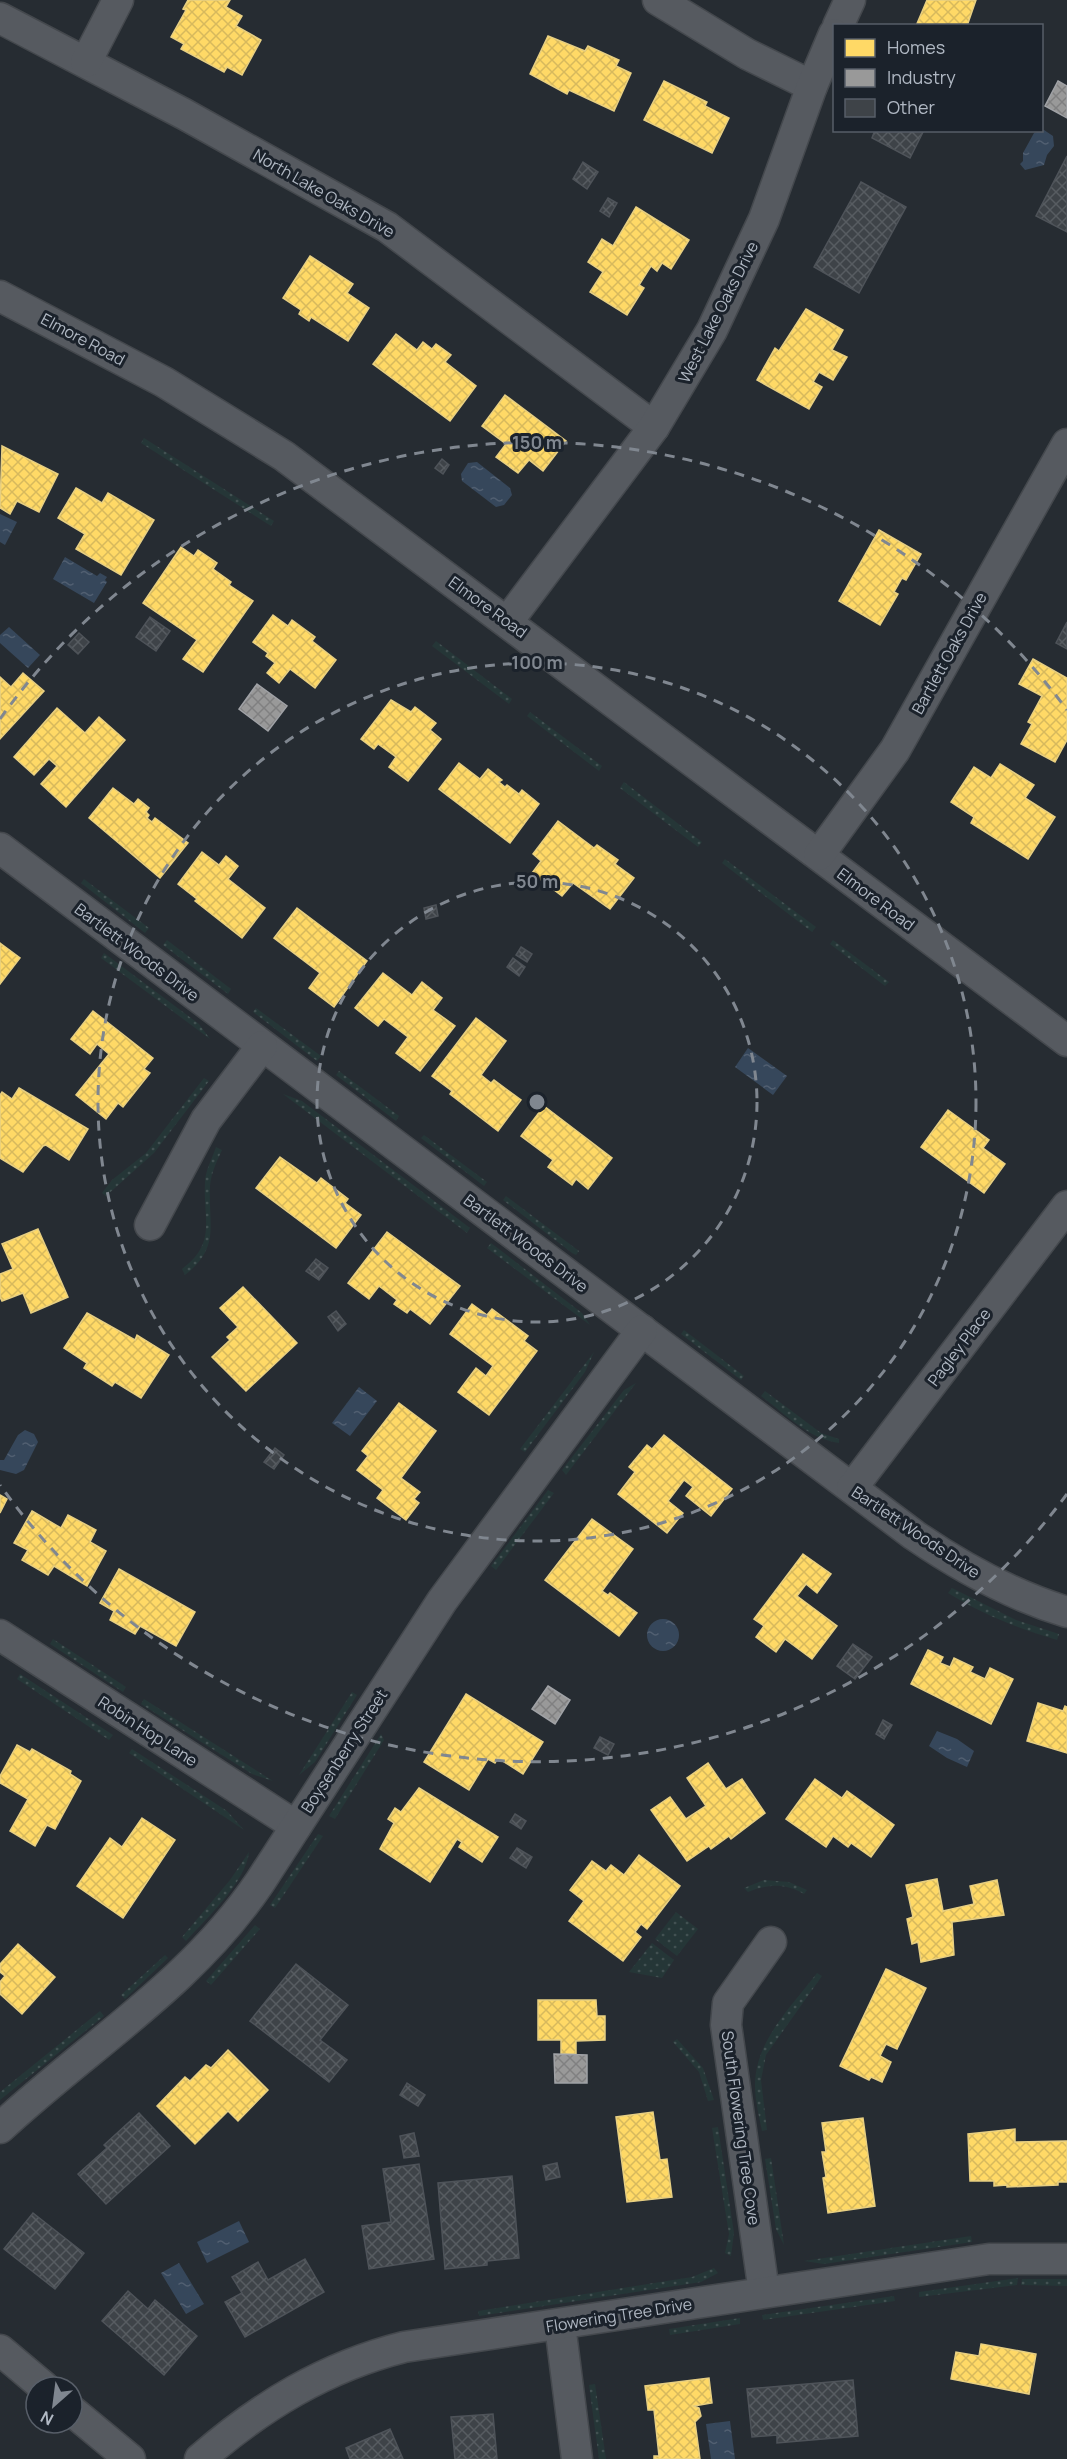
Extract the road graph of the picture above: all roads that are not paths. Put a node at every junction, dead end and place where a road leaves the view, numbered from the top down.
1 (118, 0) edge
2 (658, 0) edge
3 (850, 0) edge
4 (0, 18) edge
5 (839, 24) edge
6 (833, 35) edge
7 (86, 62) junction
8 (812, 86) junction
9 (0, 296) edge
10 (654, 427) junction
11 (1067, 444) edge
12 (508, 621) junction
13 (0, 848) edge
14 (819, 855) junction
15 (1067, 1041) edge
16 (262, 1046) junction
17 (1067, 1206) edge
18 (150, 1225) dead end
19 (642, 1330) junction
20 (852, 1488) junction
21 (1067, 1612) edge
22 (0, 1635) edge
23 (296, 1826) junction
24 (771, 1942) dead end
25 (0, 2128) edge
26 (1067, 2259) edge
27 (765, 2292) junction
28 (560, 2325) junction
29 (0, 2350) edge
30 (30, 2375) edge
31 (84, 2420) edge
32 (130, 2459) edge
33 (200, 2459) edge
34 (577, 2459) edge

1 - 7 street
2 - 8 street
3 - 5 street
4 - 7 street, North Lake Oaks Drive
6 - 8 street, West Lake Oaks Drive
7 - 10 street, North Lake Oaks Drive
8 - 10 street, West Lake Oaks Drive
9 - 12 street, Elmore Road
10 - 12 street, West Lake Oaks Drive
11 - 14 street, Bartlett Oaks Drive
12 - 14 street, Elmore Road
13 - 16 street, Bartlett Woods Drive
14 - 15 street, Elmore Road
16 - 18 street
16 - 19 street, Bartlett Woods Drive
17 - 20 street, Pagley Place
19 - 20 street, Bartlett Woods Drive
19 - 23 street, Boysenberry Street
20 - 21 street, Bartlett Woods Drive
22 - 23 street, Robin Hop Lane
23 - 25 street, Boysenberry Street
24 - 27 street, South Flowering Tree Cove
26 - 27 street, Flowering Tree Drive
27 - 28 street, Flowering Tree Drive
28 - 33 street, Flowering Tree Drive
28 - 34 street
29 - 30 street
31 - 32 street

